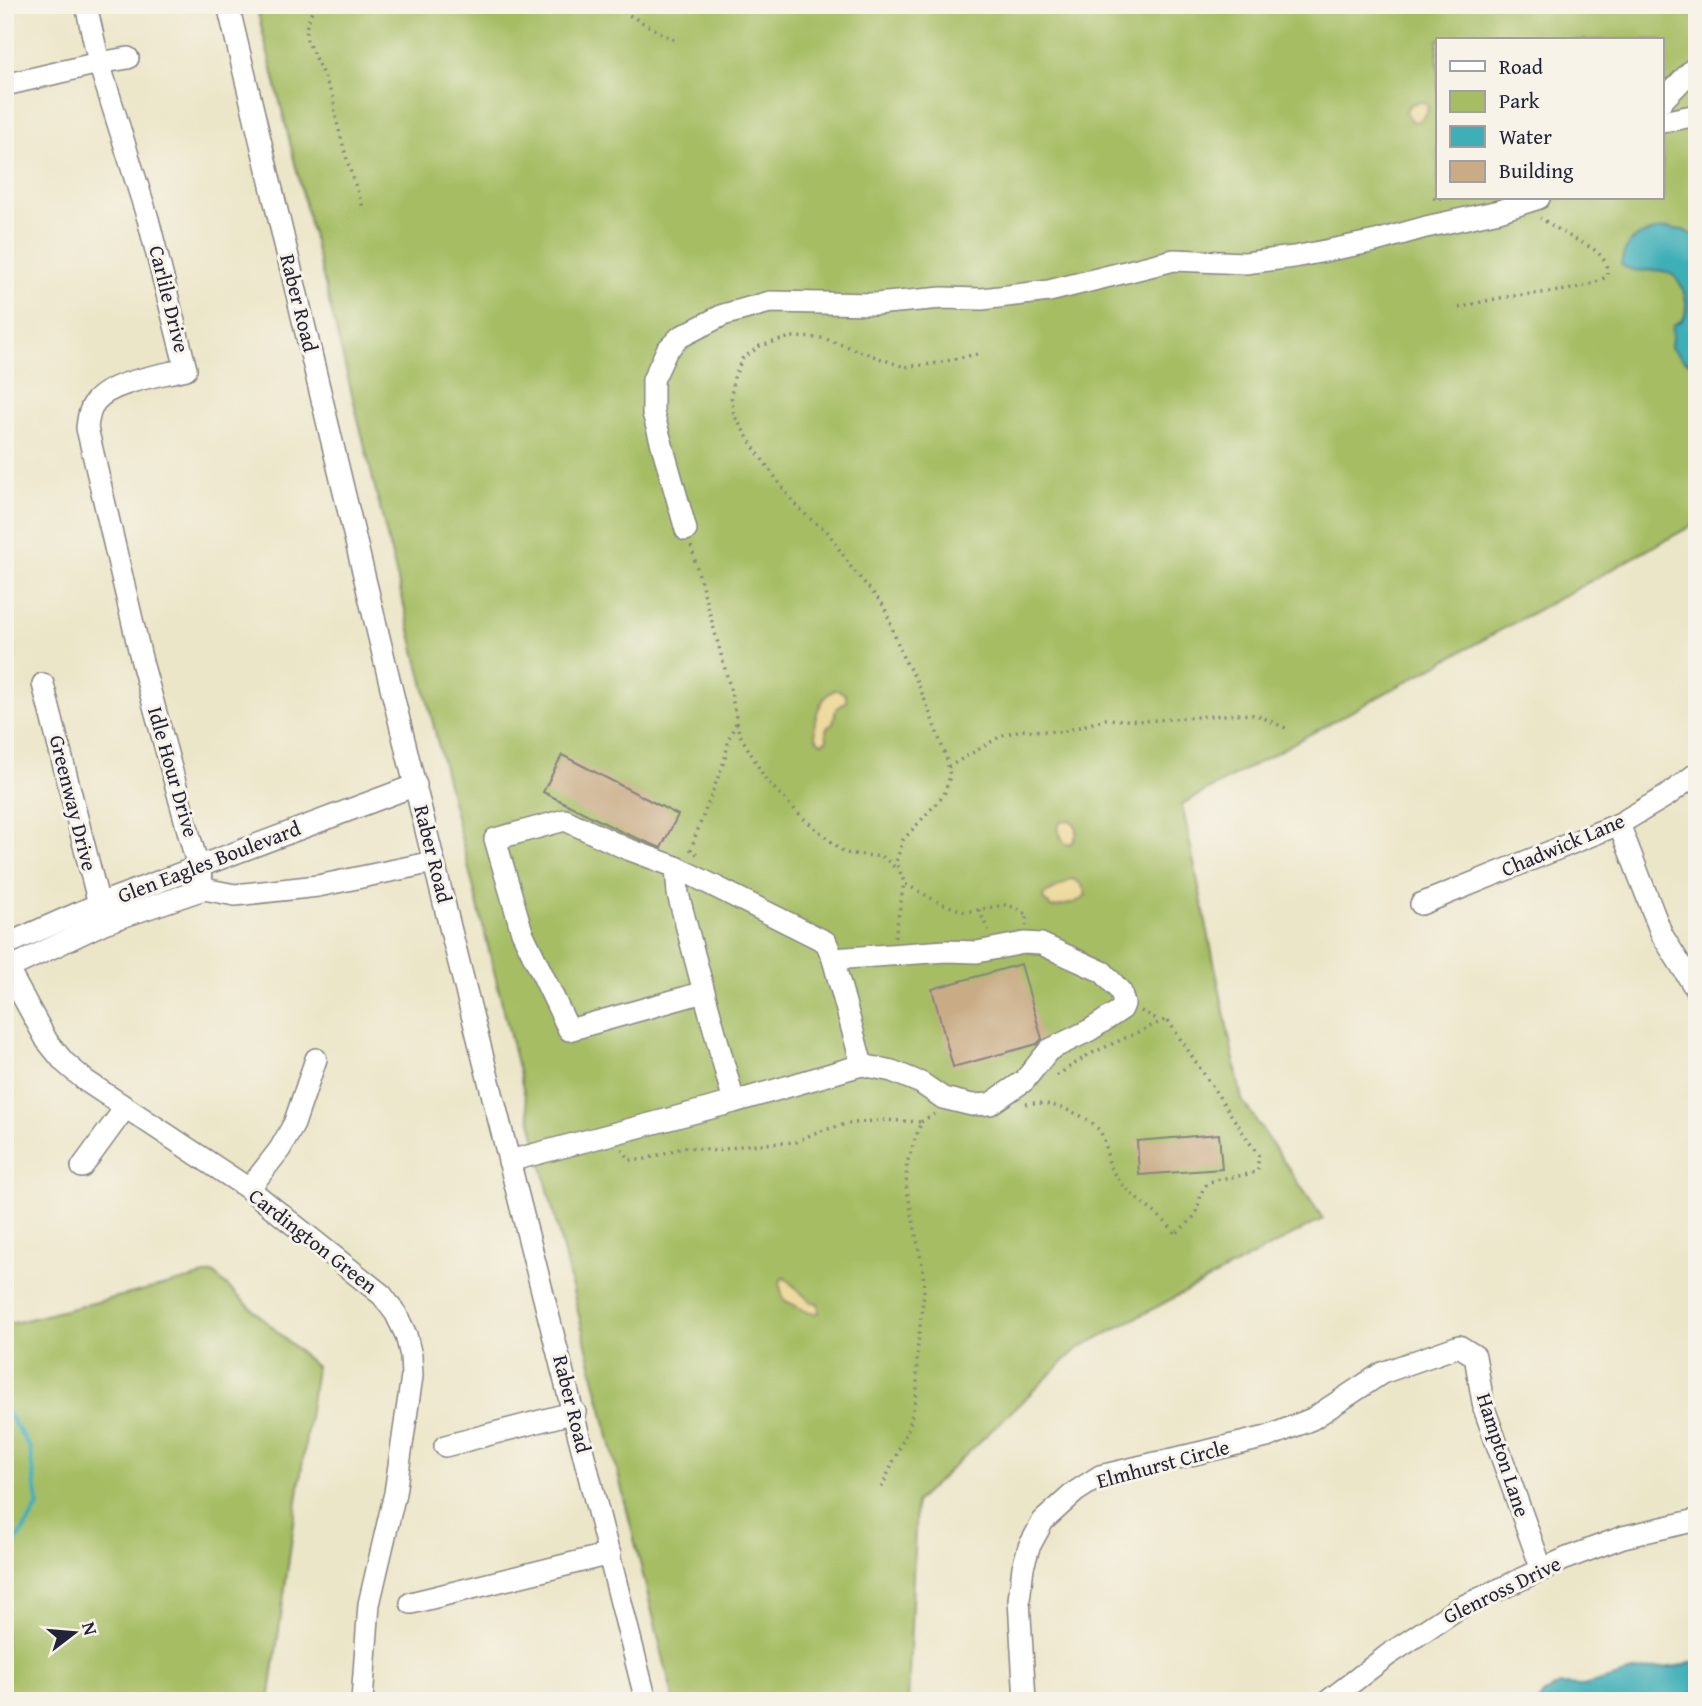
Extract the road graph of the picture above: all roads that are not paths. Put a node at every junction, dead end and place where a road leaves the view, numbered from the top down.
1 (86, 5) edge
2 (228, 5) edge
3 (128, 58) dead end
4 (99, 63) junction
5 (1697, 65) edge
6 (5, 85) edge
7 (1664, 99) edge
8 (1697, 115) edge
9 (1664, 122) edge
10 (1534, 200) edge
11 (686, 530) road end
12 (43, 684) dead end
13 (151, 695) joint
14 (1697, 773) edge
15 (416, 785) junction
16 (1619, 824) junction
17 (434, 862) junction
18 (199, 866) junction
19 (676, 867) junction
20 (204, 890) junction
21 (1421, 904) dead end
22 (102, 913) junction
23 (5, 945) edge
24 (833, 959) junction
25 (6, 968) edge
26 (1697, 991) edge
27 (704, 992) junction
28 (316, 1059) dead end
29 (862, 1065) junction
30 (734, 1102) junction
31 (125, 1108) junction
32 (509, 1161) junction
33 (82, 1167) dead end
34 (249, 1189) junction
35 (1459, 1346) joint
36 (575, 1412) junction
37 (445, 1446) dead end
38 (1697, 1520) edge
39 (610, 1554) junction
40 (1542, 1570) junction
41 (411, 1603) dead end
42 (362, 1701) edge
43 (646, 1701) edge
44 (1025, 1701) edge
45 (1328, 1701) edge

1 - 4 street, Carlile Drive
2 - 15 street, Raber Road
3 - 4 street
4 - 6 street
4 - 13 street, Carlile Drive
5 - 7 street
8 - 9 street
10 - 11 street
12 - 22 street, Greenway Drive
13 - 18 street, Idle Hour Drive
14 - 16 street, Chadwick Lane
15 - 17 street, Raber Road
15 - 18 street, Glen Eagles Boulevard
16 - 21 street, Chadwick Lane
16 - 26 street
17 - 20 street, Glen Eagles Boulevard
17 - 32 street, Raber Road
18 - 20 street, Idle Hour Drive
18 - 22 street, Glen Eagles Boulevard
19 - 24 street
19 - 27 street
19 - 27 street
20 - 22 street, Glen Eagles Boulevard
22 - 23 street, Glen Eagles Boulevard
22 - 25 street, Glen Eagles Boulevard
24 - 29 street
24 - 29 street
25 - 31 street, Cardington Green
27 - 30 street
28 - 34 street
29 - 30 street
30 - 32 street
31 - 33 street
31 - 34 street, Cardington Green
32 - 36 street, Raber Road
34 - 42 street, Cardington Green
35 - 40 street, Hampton Lane
35 - 44 street, Elmhurst Circle
36 - 37 street
36 - 39 street, Raber Road
38 - 40 street, Glenross Drive
39 - 41 street
39 - 43 street, Raber Road
40 - 45 street, Glenross Drive

